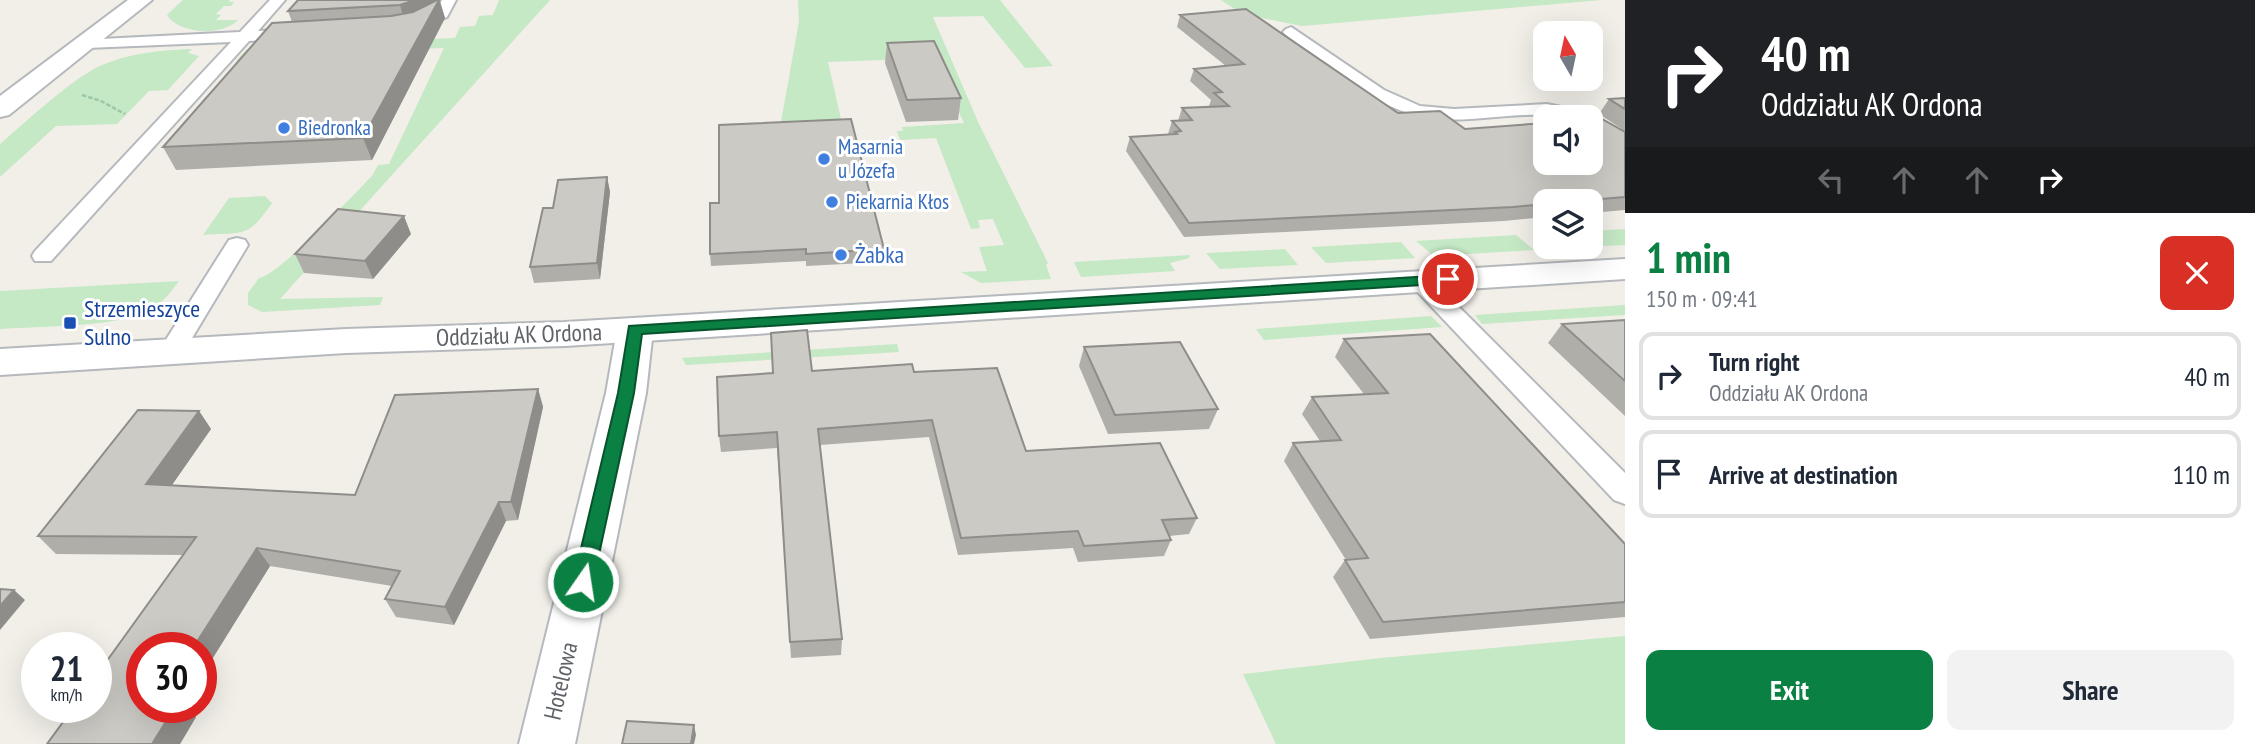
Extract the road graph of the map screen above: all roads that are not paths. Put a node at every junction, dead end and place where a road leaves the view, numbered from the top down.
1 (141, 0) edge
2 (278, 0) edge
3 (449, 0) edge
4 (397, 29) edge
5 (1291, 32) dead end
6 (308, 33) edge
7 (244, 36) junction
8 (88, 43) junction
9 (1533, 108) edge
10 (0, 109) edge
11 (237, 245) dead end
12 (44, 256) dead end
13 (1624, 269) edge
14 (1420, 281) junction
15 (635, 330) junction
16 (171, 352) junction
17 (0, 362) edge
18 (1625, 492) edge
19 (547, 744) edge

1 - 8 street
2 - 7 lane
3 - 4 lane
5 - 9 lane
6 - 7 lane
7 - 8 lane
7 - 12 lane
8 - 10 street
11 - 16 lane
13 - 14 street, Oddziału AK Ordona
14 - 15 street, Oddziału AK Ordona
14 - 18 lane
15 - 16 street, Oddziału AK Ordona
15 - 19 street, Hotelowa
16 - 17 street, Oddziału AK Ordona

